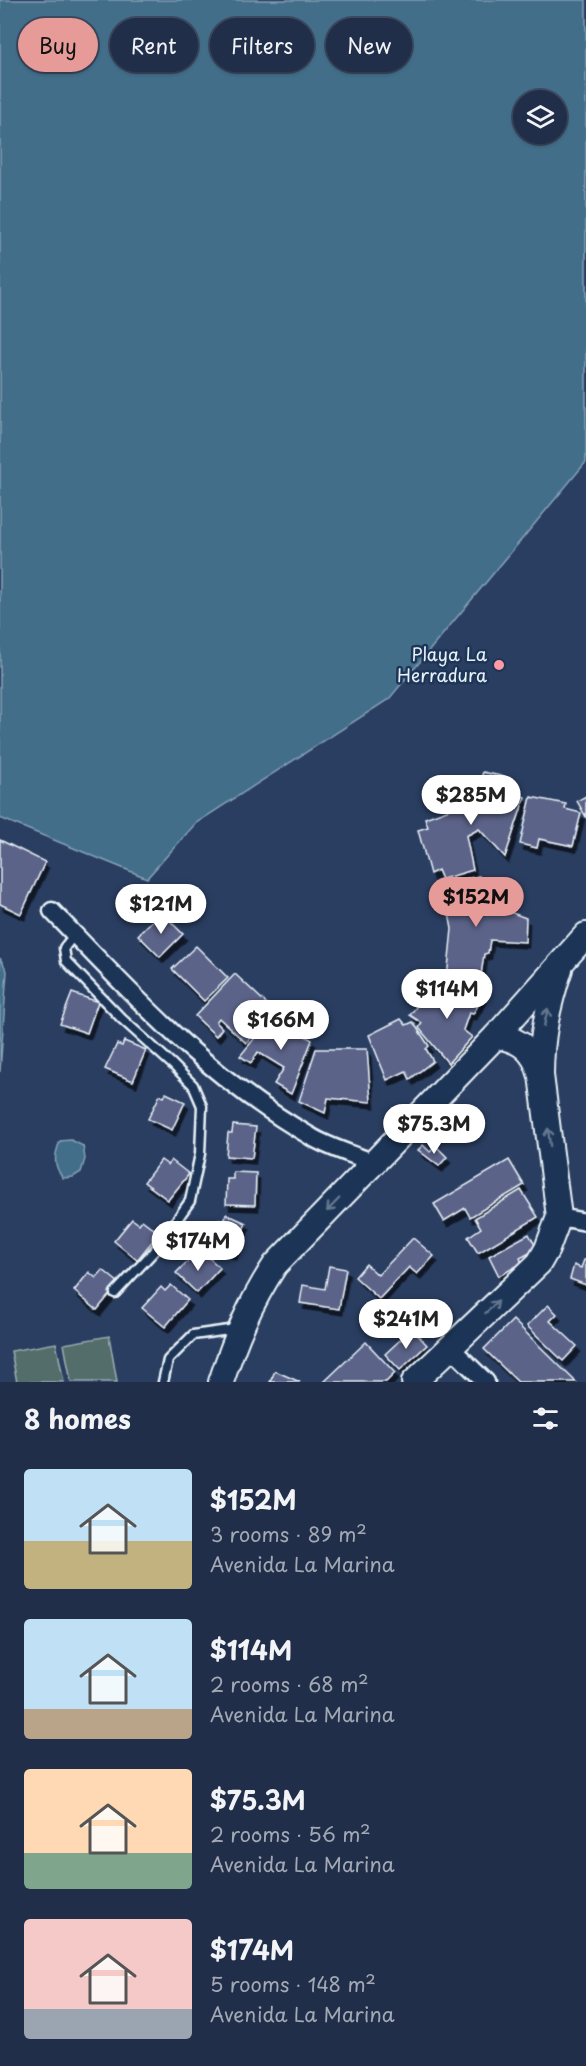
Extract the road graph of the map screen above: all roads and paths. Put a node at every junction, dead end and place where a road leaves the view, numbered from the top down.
1 (52, 911) dead end
2 (74, 934) junction
3 (586, 934) edge
4 (563, 960) junction
5 (496, 1036) junction
6 (541, 1075) junction
7 (374, 1163) junction
8 (559, 1217) junction
9 (586, 1222) edge
10 (115, 1293) dead end
11 (238, 1329) junction
12 (450, 1347) junction
13 (163, 1382) edge
14 (221, 1382) edge
15 (414, 1382) edge
16 (486, 1382) edge

1 - 2 street
2 - 7 street
2 - 10 lane
3 - 4 main road
4 - 5 main road
6 -> 4 main road
5 - 6 main road
5 - 7 main road
8 -> 6 main road
7 -> 11 main road
8 - 9 street
12 -> 8 main road
11 - 13 lane
11 - 14 main road
12 - 15 main road
12 - 16 street

